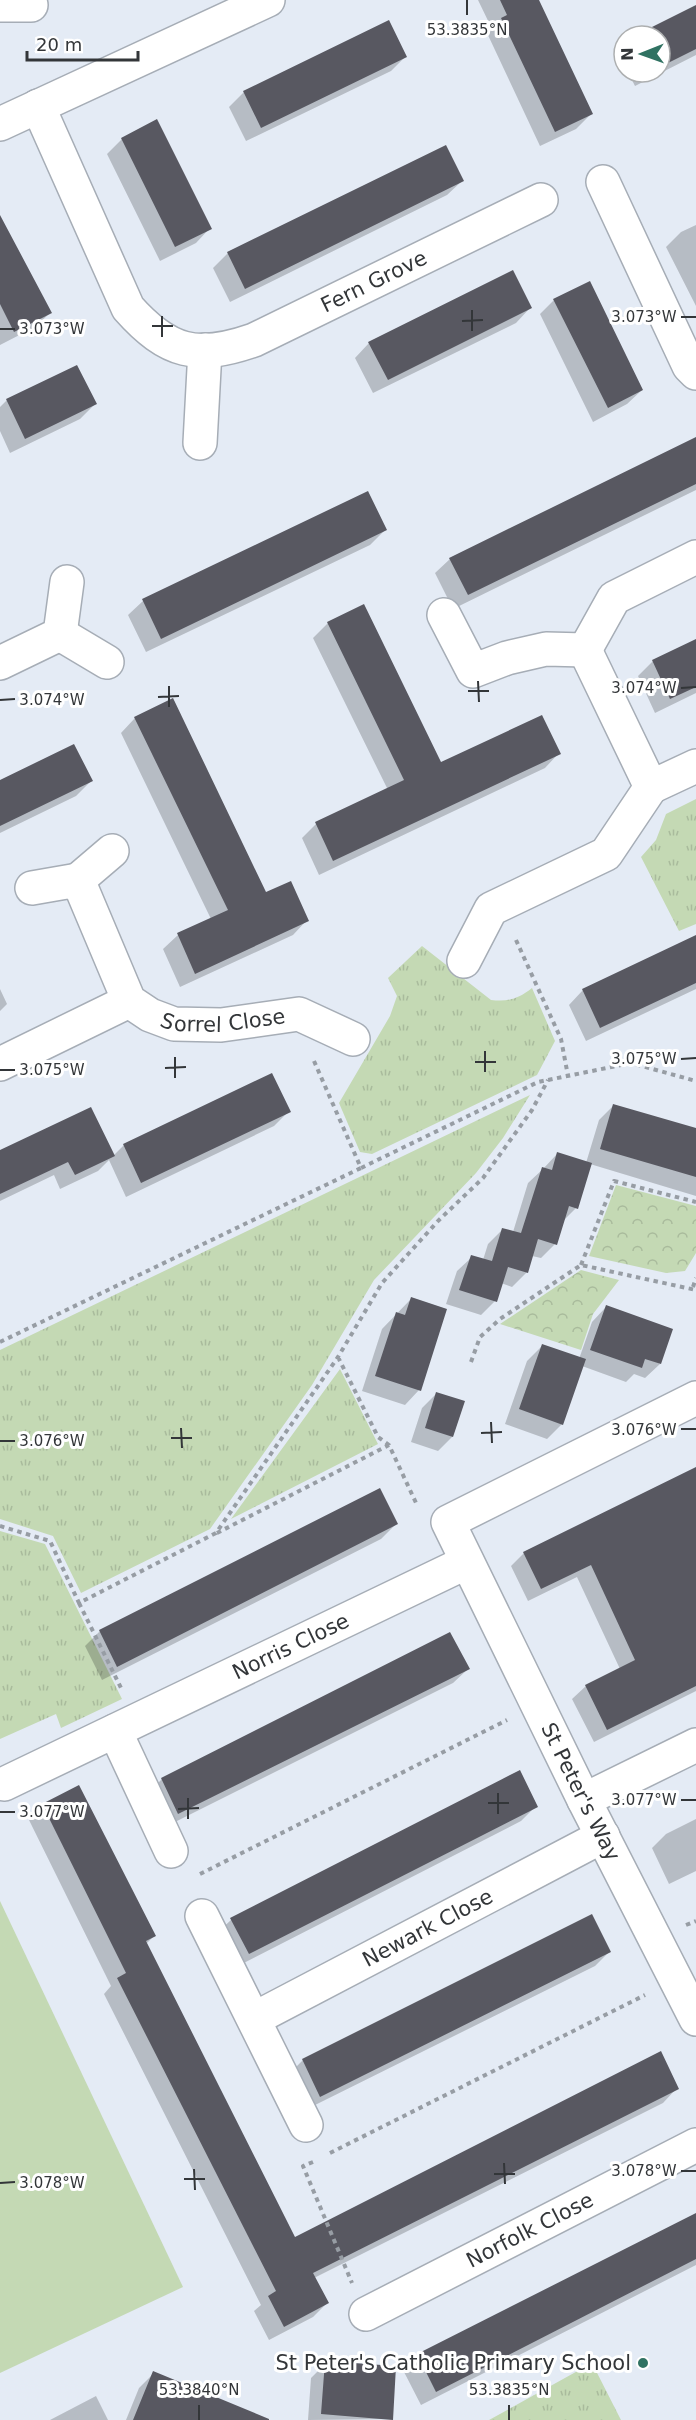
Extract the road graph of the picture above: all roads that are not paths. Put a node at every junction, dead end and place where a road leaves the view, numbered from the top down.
1 (268, 0) edge
2 (38, 106) junction
3 (0, 124) edge
4 (603, 182) dead end
5 (541, 200) dead end
6 (206, 351) junction
7 (696, 373) edge
8 (200, 443) dead end
9 (696, 557) edge
10 (68, 582) dead end
11 (444, 615) dead end
12 (60, 634) junction
13 (585, 650) junction
14 (107, 662) dead end
15 (0, 663) edge
16 (696, 766) edge
17 (651, 786) junction
18 (112, 851) dead end
19 (78, 880) junction
20 (32, 888) dead end
21 (464, 961) dead end
22 (129, 1001) junction
23 (353, 1039) dead end
24 (0, 1064) edge
25 (696, 1398) edge
26 (467, 1562) junction
27 (126, 1725) junction
28 (696, 1744) edge
29 (4, 1784) dead end
30 (584, 1800) junction
31 (603, 1836) junction
32 (171, 1851) dead end
33 (202, 1916) road end
34 (254, 2019) junction
35 (696, 2019) edge
36 (306, 2126) dead end
37 (696, 2145) edge
38 (366, 2314) road end

1 - 2 street
2 - 3 street
2 - 6 street, Fern Grove
4 - 7 street
5 - 6 street, Fern Grove
6 - 8 street
9 - 13 street
10 - 12 street
11 - 13 street
12 - 14 street
12 - 15 street
13 - 17 street
16 - 17 street
17 - 21 street
18 - 19 street
19 - 20 street
19 - 22 street
22 - 23 street, Sorrel Close
22 - 24 street
25 - 26 street, St Peter's Way
26 - 27 street, Norris Close
26 - 30 street, St Peter's Way
27 - 29 street, Norris Close
27 - 32 street
28 - 30 street
30 - 31 street, St Peter's Way
31 - 34 street, Newark Close
31 - 35 street, St Peter's Way
33 - 34 street
34 - 36 street
37 - 38 street, Norfolk Close

